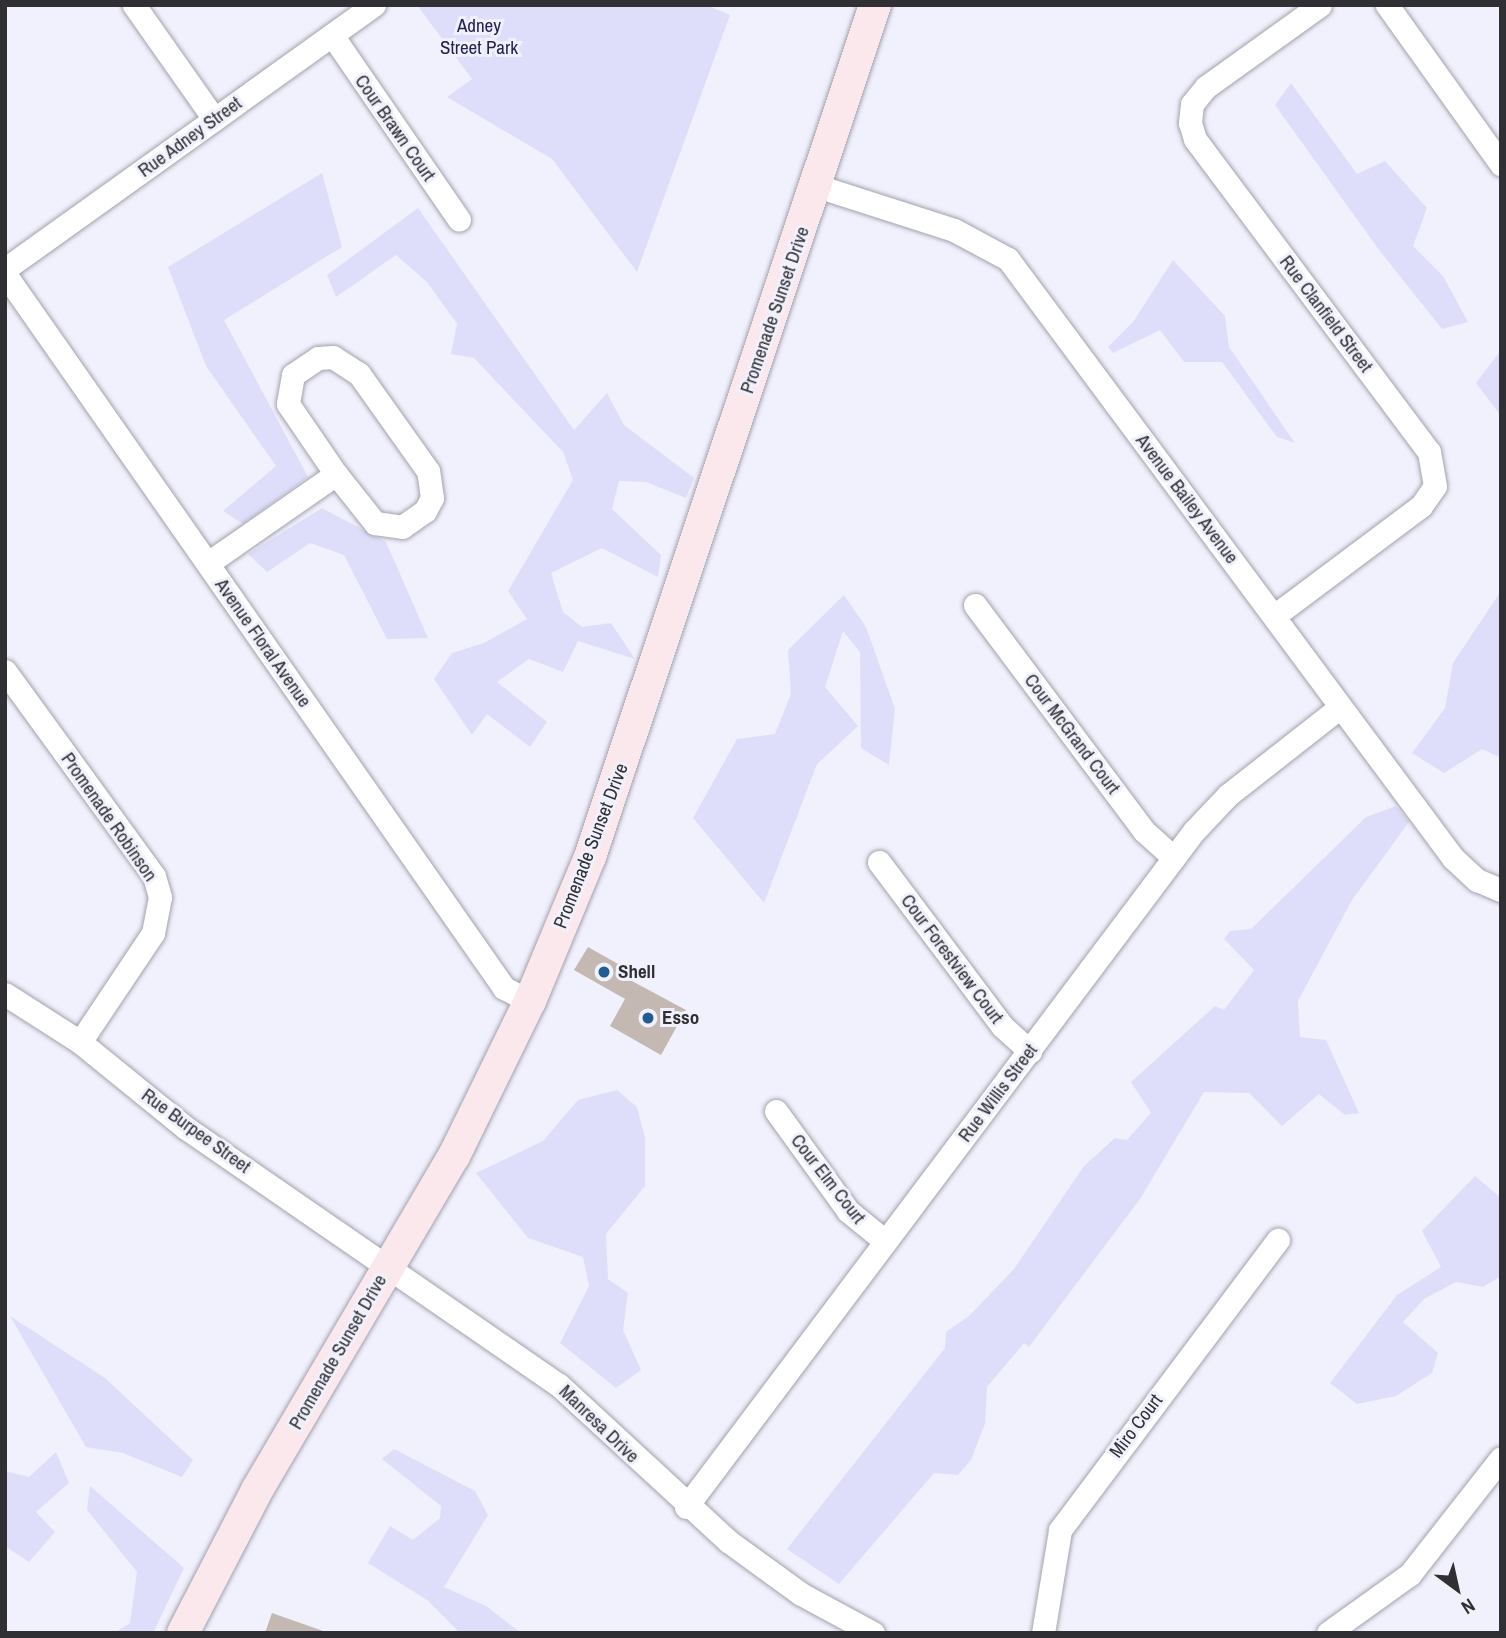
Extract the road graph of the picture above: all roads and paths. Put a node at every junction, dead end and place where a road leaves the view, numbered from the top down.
1 (134, 5) edge
2 (374, 5) edge
3 (876, 5) edge
4 (1320, 5) edge
5 (1387, 5) edge
6 (332, 35) junction
7 (215, 119) junction
8 (1501, 164) edge
9 (817, 186) junction
10 (459, 220) dead end
11 (5, 269) edge
12 (5, 274) edge
13 (336, 474) junction
14 (208, 564) junction
15 (975, 605) dead end
16 (1274, 617) junction
17 (5, 671) edge
18 (1339, 708) junction
19 (1174, 858) junction
20 (879, 862) dead end
21 (1501, 890) edge
22 (5, 995) edge
23 (530, 1001) junction
24 (80, 1042) junction
25 (1030, 1051) junction
26 (776, 1111) dead end
27 (1278, 1240) dead end
28 (885, 1241) junction
29 (387, 1268) junction
30 (1501, 1458) edge
31 (686, 1507) junction
32 (183, 1633) edge
33 (873, 1633) edge
34 (1043, 1633) edge
35 (1328, 1633) edge

1 - 7 street
2 - 6 street, Rue Adney Street
3 - 9 street, Promenade Sunset Drive
4 - 16 street, Rue Clanfield Street
5 - 8 street
6 - 7 street, Rue Adney Street
6 - 10 street, Cour Brawn Court
7 - 11 street, Rue Adney Street
9 - 16 street, Avenue Bailey Avenue
9 - 23 street, Promenade Sunset Drive
12 - 14 street, Avenue Floral Avenue
13 - 13 street
13 - 14 street
14 - 23 street, Avenue Floral Avenue
15 - 19 street, Cour McGrand Court
16 - 18 street, Avenue Bailey Avenue
17 - 24 street, Promenade Robinson
18 - 19 street, Rue Willis Street
18 - 21 street, Avenue Bailey Avenue
19 - 25 street, Rue Willis Street
20 - 25 street, Cour Forestview Court
22 - 24 street, Rue Burpee Street
23 - 29 street, Promenade Sunset Drive
24 - 29 street, Rue Burpee Street
25 - 28 street, Rue Willis Street
26 - 28 street, Cour Elm Court
27 - 34 street, Miro Court
28 - 31 street, Rue Willis Street
29 - 31 street, Manresa Drive
29 - 32 street, Promenade Sunset Drive
30 - 35 street
31 - 33 street, Manresa Drive

